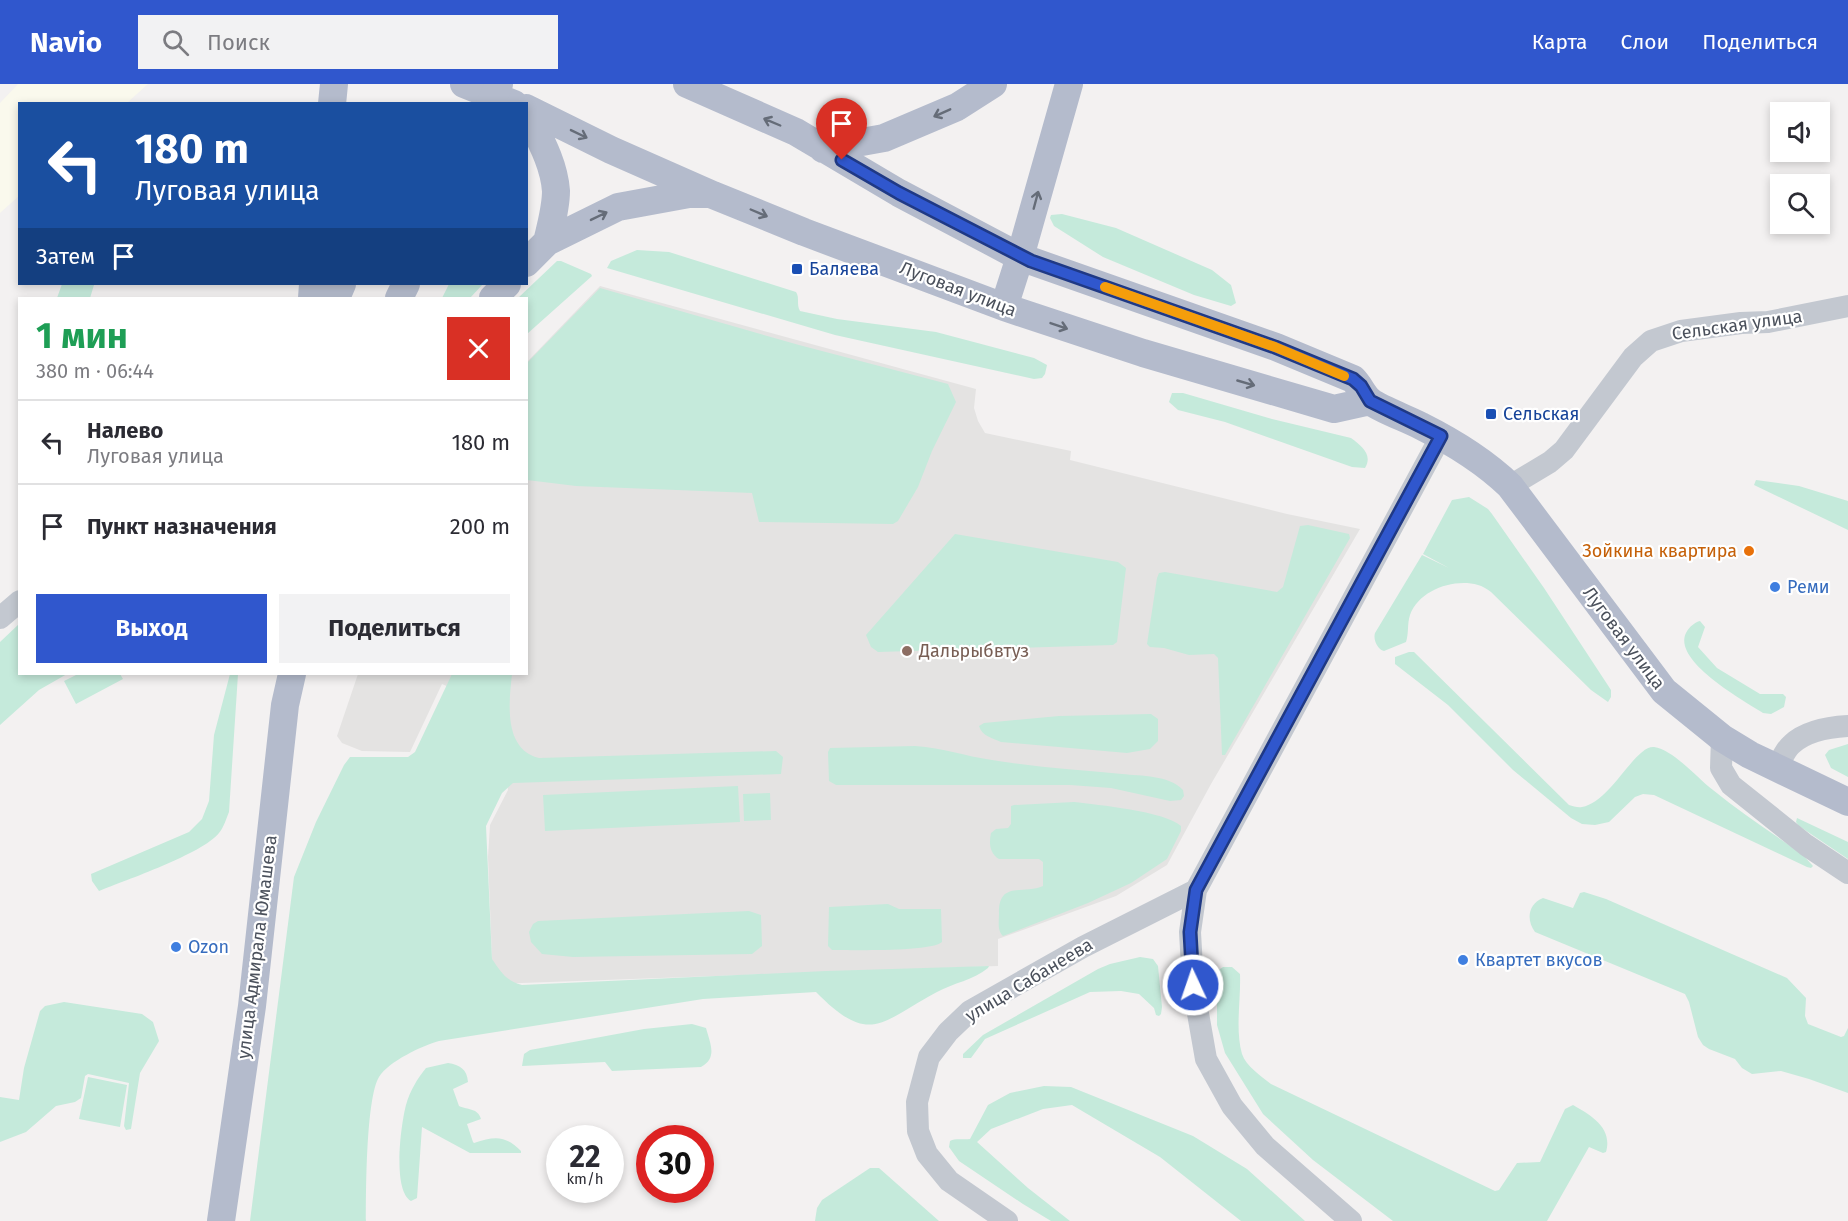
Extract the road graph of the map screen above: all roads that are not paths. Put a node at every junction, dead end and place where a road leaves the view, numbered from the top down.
1 (334, 84) edge
2 (993, 84) edge
3 (1068, 84) edge
4 (703, 87) edge
5 (478, 93) edge
6 (332, 102) edge
7 (507, 102) edge
8 (528, 111) edge
9 (528, 114) edge
10 (823, 149) junction
11 (713, 195) junction
12 (547, 242) junction
13 (1020, 257) junction
14 (528, 261) edge
15 (506, 285) edge
16 (494, 297) edge
17 (1848, 306) edge
18 (1004, 307) junction
19 (1370, 401) junction
20 (1441, 436) junction
21 (1510, 486) junction
22 (18, 603) edge
23 (0, 618) edge
24 (285, 675) edge
25 (292, 675) edge
26 (297, 675) edge
27 (285, 705) junction
28 (1848, 726) edge
29 (1722, 738) junction
30 (1777, 769) junction
31 (1848, 802) edge
32 (1848, 873) edge
33 (1196, 890) junction
34 (221, 1221) edge
35 (1007, 1221) edge
36 (1351, 1221) edge

1 - 6 main road
2 -> 10 main road
13 -> 3 main road
10 -> 4 main road, Луговая улица
5 - 7 main road
8 -> 11 main road, Луговая улица
9 - 12 main road
10 - 13 main road, Луговая улица
12 -> 11 main road
11 -> 18 main road, Луговая улица
12 - 14 main road
13 - 18 main road
13 - 19 main road, Луговая улица
15 - 16 main road
17 - 21 street, Сельская улица
18 -> 19 main road, Луговая улица
19 - 20 main road, Луговая улица
20 - 21 main road, Луговая улица
20 - 33 street
21 - 29 main road, Луговая улица
22 - 23 street
24 - 27 main road
25 - 27 main road, улица Адмирала Юмашева
26 - 27 main road
27 - 34 main road, улица Адмирала Юмашева
28 - 30 street
29 - 30 main road, Луговая улица
29 - 32 street
30 - 31 main road, Луговая улица
33 - 35 street, улица Сабанеева
33 - 36 street

